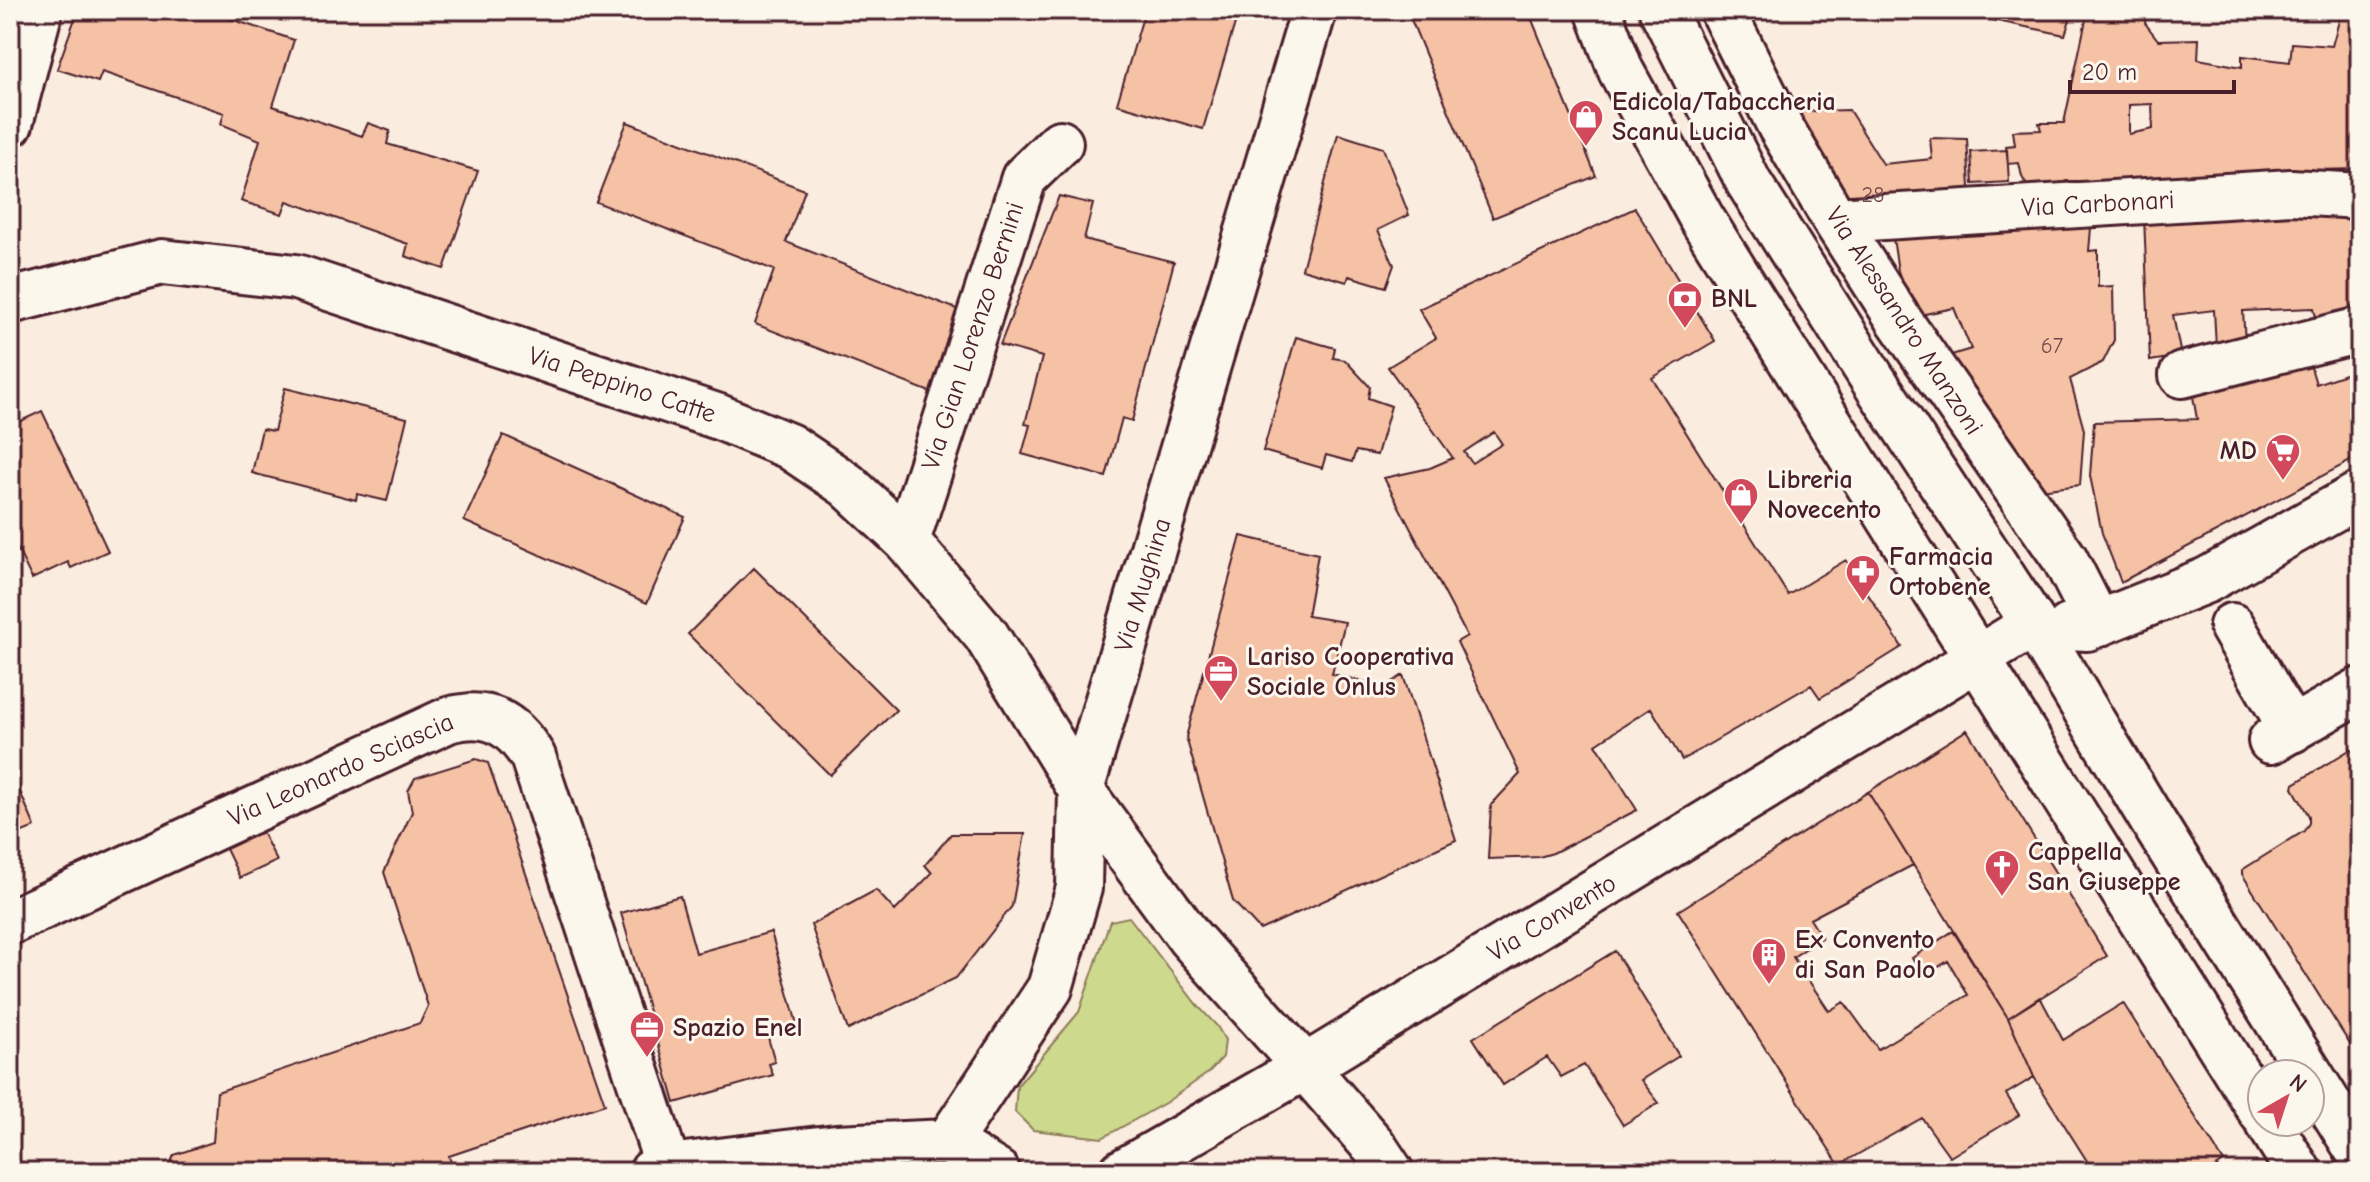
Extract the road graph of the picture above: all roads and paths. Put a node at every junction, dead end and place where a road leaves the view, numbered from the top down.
1 (40, 10) edge
2 (1314, 10) edge
3 (1598, 10) edge
4 (1662, 10) edge
5 (1722, 10) edge
6 (10, 124) edge
7 (1060, 143) dead end
8 (2360, 196) edge
9 (1835, 220) junction
10 (10, 301) edge
11 (2360, 330) edge
12 (2182, 375) dead end
13 (2360, 494) edge
14 (907, 541) junction
15 (2034, 624) junction
16 (2098, 624) junction
17 (2232, 626) dead end
18 (1979, 658) junction
19 (2360, 690) edge
20 (1081, 790) junction
21 (10, 922) edge
22 (1305, 1067) junction
23 (2246, 1087) edge
24 (2278, 1138) edge
25 (948, 1142) junction
26 (2360, 1154) edge
27 (660, 1170) edge
28 (997, 1172) edge
29 (1122, 1172) edge
30 (1391, 1172) edge
31 (2299, 1172) edge

1 - 6 street
2 - 20 street, Via Mughina
3 - 18 street
4 - 15 street
5 - 9 street, Via Alessandro Manzoni
7 - 14 street, Via Gian Lorenzo Bernini
8 - 9 street, Via Carbonari
9 - 16 street, Via Alessandro Manzoni
10 - 14 street, Via Peppino Catte
11 - 12 street
13 - 16 street
14 - 20 street, Via Peppino Catte
15 - 16 street
15 - 18 street
15 - 26 street
17 - 19 street
18 - 22 street, Via Convento
18 - 23 street
20 - 22 street, Via Peppino Catte
20 - 25 street, Via Mughina
21 - 27 street, Via Leonardo Sciascia
22 - 29 street, Via Convento
22 - 30 street, Via Peppino Catte
24 - 31 street
25 - 27 street
25 - 28 street

